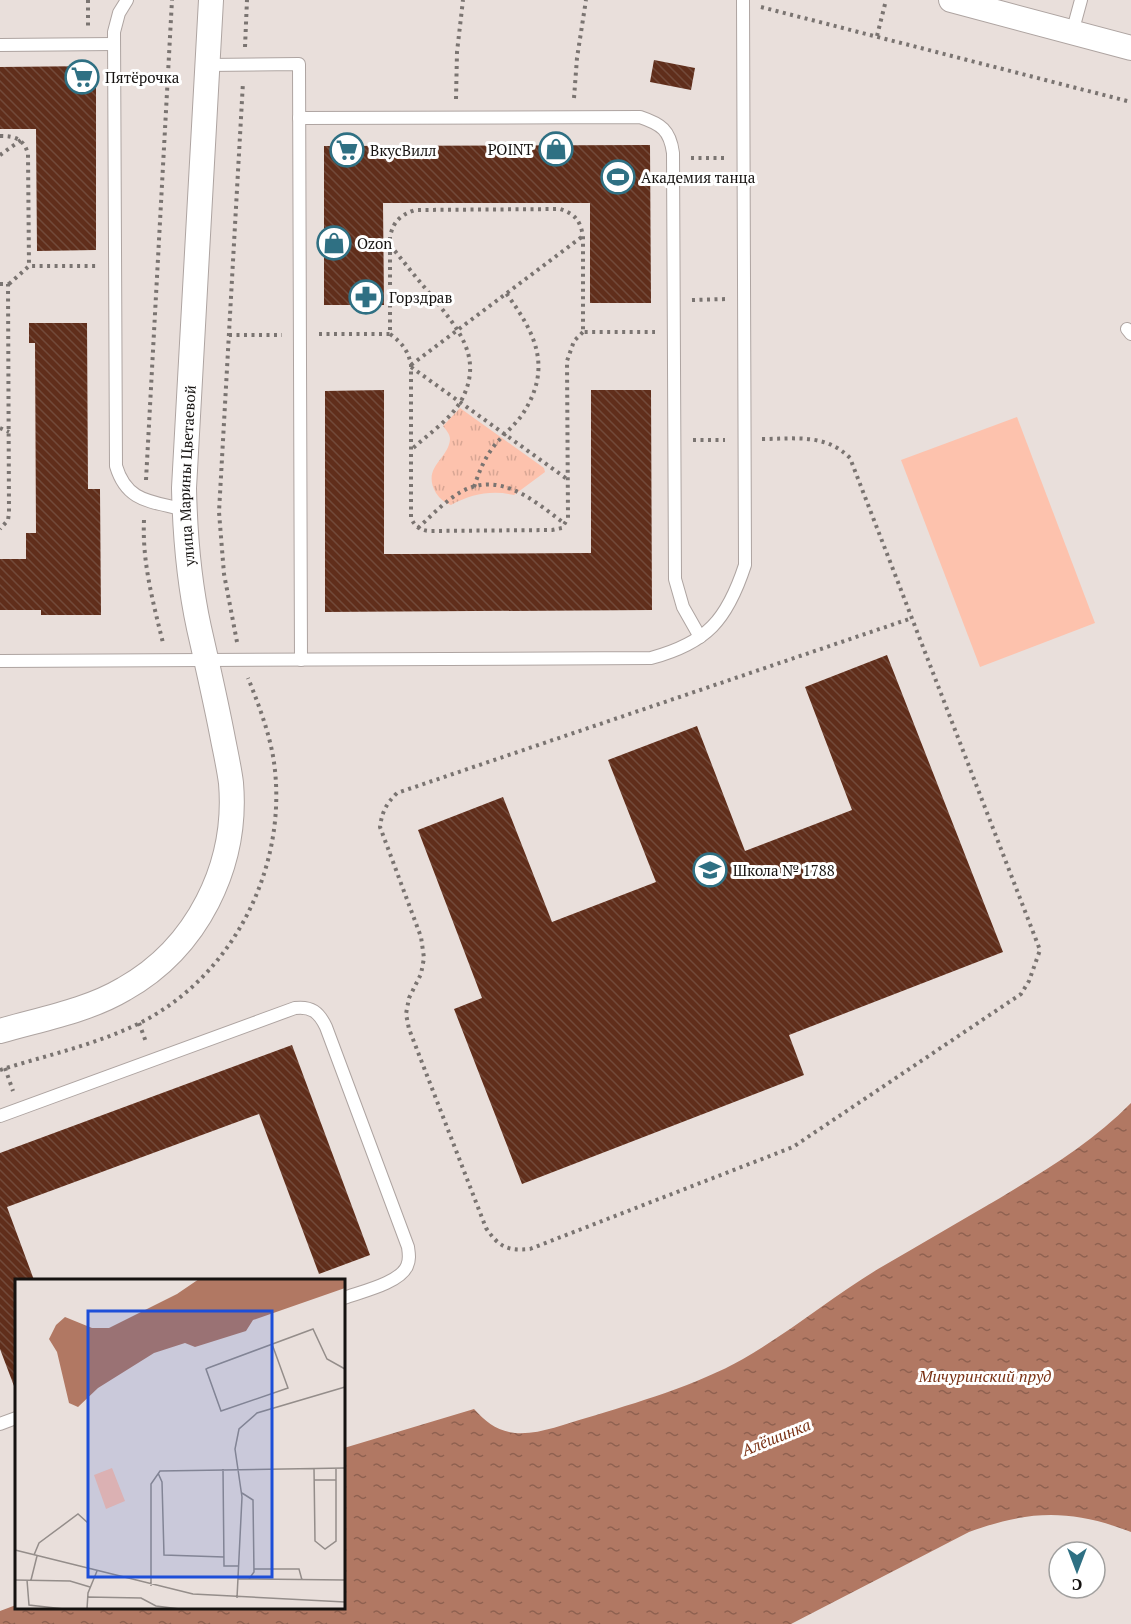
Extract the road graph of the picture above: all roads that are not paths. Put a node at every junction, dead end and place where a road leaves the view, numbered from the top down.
1 (128, 0) edge
2 (211, 0) edge
3 (951, 0) edge
4 (1081, 0) edge
5 (743, 2) edge
6 (1072, 33) junction
7 (114, 44) junction
8 (0, 45) edge
9 (1131, 48) edge
10 (207, 65) junction
11 (299, 118) junction
12 (184, 510) junction
13 (700, 637) junction
14 (301, 660) junction
15 (0, 661) edge
16 (208, 661) junction
17 (0, 1031) edge
18 (0, 1116) edge
19 (345, 1298) edge

1 - 7 lane
2 - 10 street, улица Марины Цветаевой
3 - 6 street
4 - 6 lane
5 - 13 lane
6 - 9 street
7 - 8 lane
7 - 12 lane
10 - 11 lane
10 - 12 street, улица Марины Цветаевой
11 - 13 lane
11 - 14 lane
12 - 16 street, улица Марины Цветаевой
13 - 14 lane
14 - 16 lane
15 - 16 lane
16 - 17 street, улица Марины Цветаевой
18 - 19 lane

